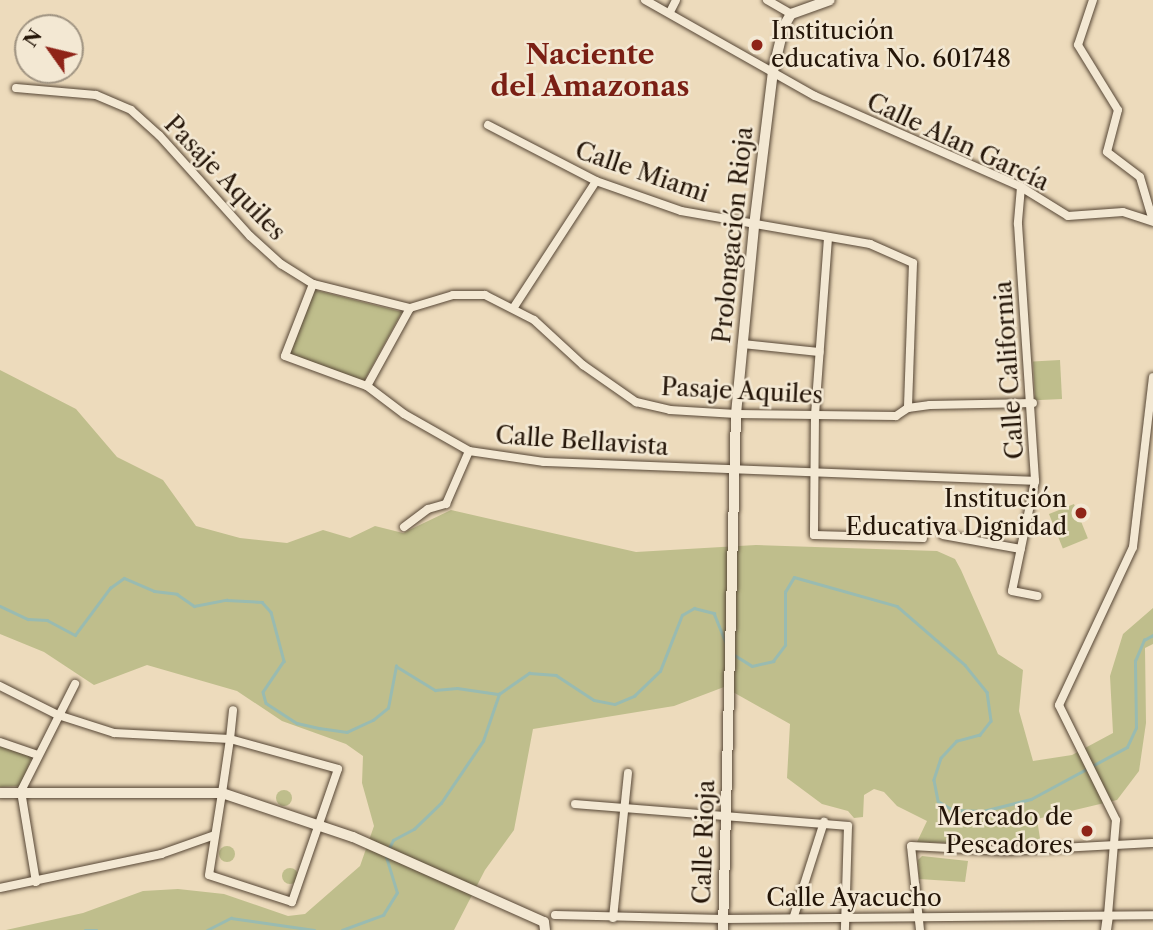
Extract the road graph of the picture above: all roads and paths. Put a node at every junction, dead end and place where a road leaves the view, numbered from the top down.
1 (645, 0) edge
2 (676, 0) edge
3 (767, 0) edge
4 (830, 0) edge
5 (1093, 0) edge
6 (670, 12) junction
7 (791, 14) junction
8 (773, 71) junction
9 (16, 88) dead end
10 (488, 125) dead end
11 (596, 181) junction
12 (1021, 187) junction
13 (1153, 222) edge
14 (754, 226) junction
15 (828, 238) junction
16 (313, 284) junction
17 (514, 307) junction
18 (410, 308) junction
19 (742, 344) junction
20 (820, 352) junction
21 (1153, 377) edge
22 (367, 386) junction
23 (1033, 403) junction
24 (909, 405) junction
25 (736, 414) junction
26 (815, 414) junction
27 (469, 451) junction
28 (734, 468) junction
29 (815, 471) junction
30 (1035, 481) junction
31 (733, 506) joint
32 (404, 527) dead end
33 (943, 535) dead end
34 (923, 538) dead end
35 (1021, 549) junction
36 (1038, 596) dead end
37 (75, 684) dead end
38 (0, 686) edge
39 (233, 710) dead end
40 (58, 715) junction
41 (230, 739) junction
42 (0, 742) edge
43 (38, 755) junction
44 (628, 773) dead end
45 (21, 791) junction
46 (0, 793) edge
47 (222, 793) junction
48 (575, 804) dead end
49 (624, 810) junction
50 (726, 817) junction
51 (824, 822) junction
52 (319, 825) junction
53 (215, 835) junction
54 (1114, 842) junction
55 (1153, 844) edge
56 (36, 882) junction
57 (0, 888) edge
58 (555, 915) dead end
59 (1108, 915) junction
60 (1153, 915) edge
61 (794, 916) junction
62 (613, 918) junction
63 (845, 918) junction
64 (920, 918) junction
65 (723, 924) edge
66 (545, 930) edge
67 (845, 930) edge
68 (920, 930) edge
69 (1106, 930) edge

1 - 6 street, Calle Alan García
2 - 6 street
3 - 7 street
4 - 7 street
5 - 13 street
6 - 8 street, Calle Alan García
7 - 8 street, Prolongación Rioja
8 - 12 street, Calle Alan García
8 - 14 street, Prolongación Rioja
9 - 16 street, Pasaje Aquiles
10 - 11 street, Calle Miami
11 - 14 street, Calle Miami
11 - 17 street
12 - 13 street, Calle Alan García
12 - 23 street, Calle California
14 - 15 street, Calle Miami
14 - 19 street, Prolongación Rioja
15 - 20 street
15 - 24 street, Calle Miami
16 - 18 street, Pasaje Aquiles
16 - 22 street, Calle Bellavista
17 - 18 street, Pasaje Aquiles
17 - 25 street, Pasaje Aquiles
18 - 22 street
19 - 20 street
19 - 25 street, Prolongación Rioja
20 - 26 street
21 - 54 street
22 - 27 street, Calle Bellavista
23 - 24 street, Pasaje Aquiles
23 - 30 street, Calle California
24 - 26 street, Pasaje Aquiles
25 - 26 street, Pasaje Aquiles
25 - 28 street, Prolongación Rioja
26 - 29 street
27 - 28 street, Calle Bellavista
27 - 32 street
28 - 29 street, Calle Bellavista
28 - 31 street, Prolongación Rioja
29 - 30 street, Calle Bellavista
29 - 34 street
30 - 35 street, Calle California
31 - 50 street, Calle Rioja
33 - 35 street
35 - 36 street, Calle California
37 - 40 street
38 - 40 street
39 - 41 street
40 - 41 street
40 - 43 street
41 - 47 street
41 - 52 street
42 - 43 street
43 - 45 street
44 - 49 street
45 - 46 street
45 - 47 street
45 - 56 street
47 - 52 street
47 - 53 street
48 - 49 street
49 - 50 street
49 - 62 street
50 - 51 street
50 - 65 street, Calle Rioja
51 - 61 street
51 - 63 street
52 - 53 street
52 - 66 street
53 - 56 street
54 - 55 street
54 - 59 street
54 - 64 street
56 - 57 street
58 - 62 street, Calle Ayacucho
59 - 60 street, Calle Ayacucho
59 - 64 street, Calle Ayacucho
59 - 69 street
61 - 63 street, Calle Ayacucho
61 - 65 street, Calle Ayacucho
62 - 65 street, Calle Ayacucho
63 - 64 street, Calle Ayacucho
63 - 67 street
64 - 68 street

